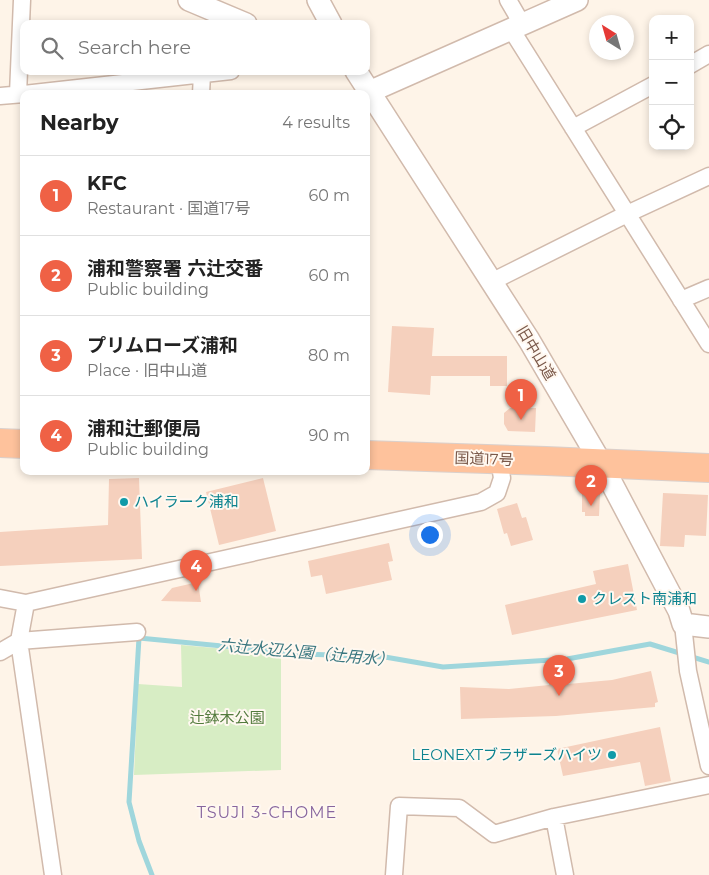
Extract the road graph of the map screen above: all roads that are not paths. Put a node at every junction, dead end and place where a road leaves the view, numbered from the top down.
1 (22, 0) edge
2 (189, 0) edge
3 (318, 0) edge
4 (508, 0) edge
5 (577, 0) edge
6 (22, 20) edge
7 (236, 20) edge
8 (329, 20) edge
9 (517, 27) junction
10 (709, 54) edge
11 (694, 62) edge
12 (22, 75) edge
13 (193, 75) edge
14 (202, 75) edge
15 (358, 75) edge
16 (649, 87) edge
17 (22, 90) edge
18 (58, 90) edge
19 (201, 90) edge
20 (368, 90) edge
21 (370, 92) edge
22 (20, 94) edge
23 (370, 94) edge
24 (0, 96) edge
25 (573, 128) junction
26 (709, 176) edge
27 (627, 214) junction
28 (491, 282) junction
29 (709, 288) edge
30 (681, 300) junction
31 (709, 344) edge
32 (0, 442) edge
33 (20, 444) edge
34 (370, 456) edge
35 (499, 459) junction
36 (601, 463) junction
37 (709, 468) edge
38 (0, 598) edge
39 (26, 603) junction
40 (684, 624) junction
41 (709, 627) edge
42 (137, 632) dead end
43 (18, 641) junction
44 (0, 652) edge
45 (709, 766) edge
46 (709, 785) edge
47 (554, 817) junction
48 (53, 875) edge
49 (394, 875) edge
50 (565, 875) edge

1 - 6 street
2 - 7 street
3 - 8 street
4 - 9 street
5 - 9 street
9 - 21 street
9 - 25 street
10 - 11 street
12 - 17 street
13 - 18 street
14 - 19 street
15 - 20 street, 旧中山道
16 - 25 street
22 - 24 street
23 - 28 street, 旧中山道
25 - 27 street
26 - 27 street
27 - 28 street
27 - 30 street
28 - 36 street, 旧中山道
29 - 30 street
30 - 31 street
32 - 33 highway
34 - 35 highway, 国道17号
35 - 36 highway, 国道17号
35 - 39 street
36 - 37 highway, 国道17号
36 - 40 street, 旧中山道
38 - 39 street
39 - 43 street
40 - 41 street
40 - 45 street
42 - 43 street
43 - 44 street
43 - 48 street
46 - 47 street
47 - 49 street
47 - 50 street

